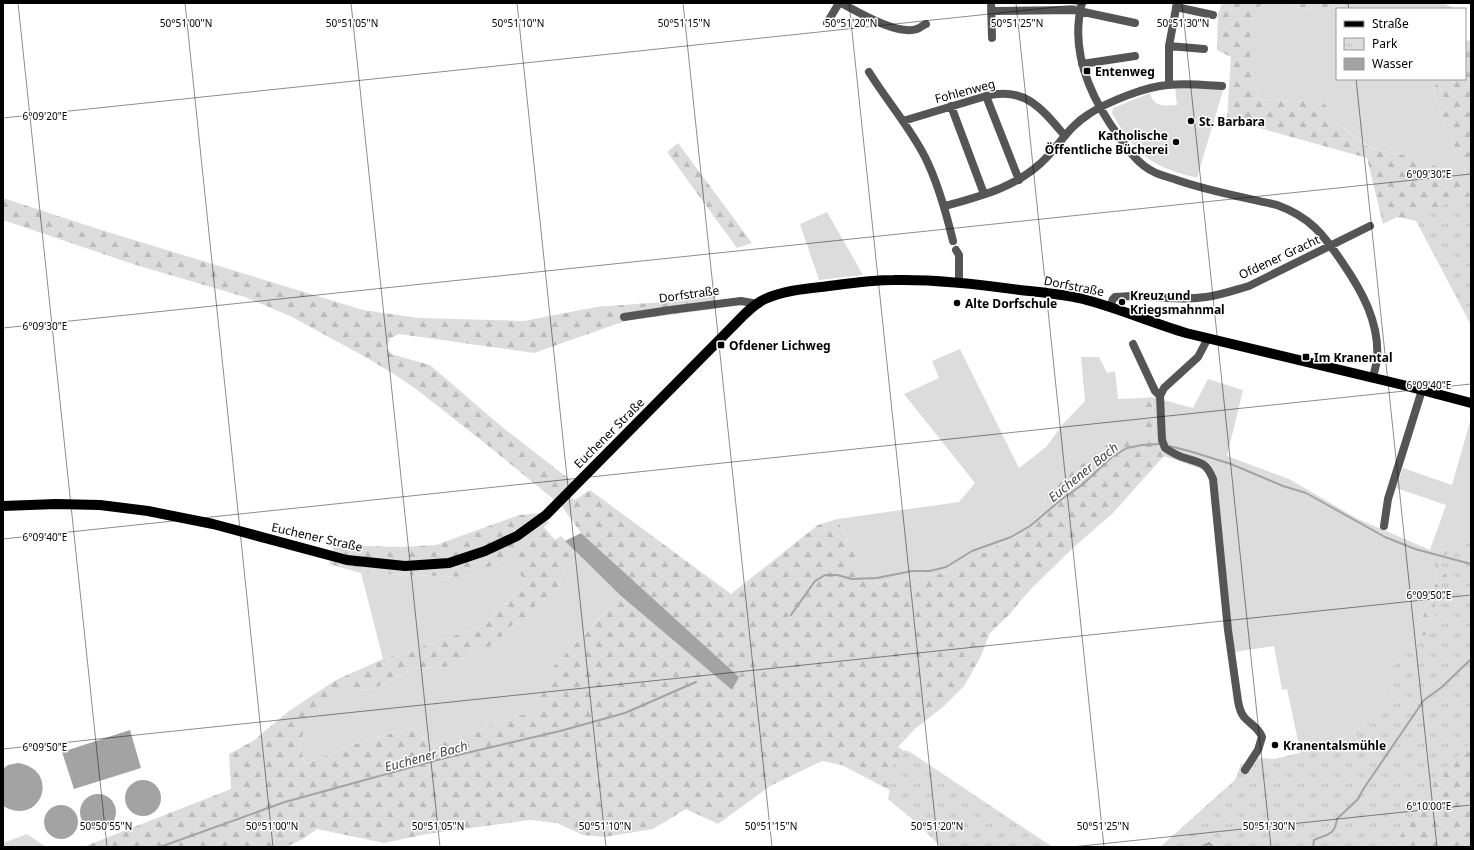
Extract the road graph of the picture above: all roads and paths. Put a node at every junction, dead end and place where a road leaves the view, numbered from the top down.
1 (840, 3) edge
2 (1082, 3) edge
3 (1176, 5) edge
4 (991, 7) edge
5 (1080, 12) junction
6 (1214, 15) dead end
7 (1135, 23) dead end
8 (827, 24) dead end
9 (926, 24) dead end
10 (992, 38) dead end
11 (1169, 46) junction
12 (1204, 49) dead end
13 (1135, 56) dead end
14 (1082, 64) junction
15 (869, 72) dead end
16 (1169, 84) junction
17 (1222, 86) dead end
18 (986, 96) junction
19 (951, 106) junction
20 (1099, 108) junction
21 (904, 121) junction
22 (1065, 136) junction
23 (1019, 180) junction
24 (984, 194) junction
25 (944, 206) junction
26 (1370, 226) dead end
27 (953, 241) dead end
28 (1331, 246) junction
29 (956, 250) dead end
30 (959, 283) junction
31 (1132, 296) dead end
32 (1143, 296) dead end
33 (758, 304) junction
34 (1110, 307) junction
35 (624, 317) dead end
36 (731, 328) joint
37 (1208, 338) junction
38 (1133, 344) dead end
39 (1373, 378) junction
40 (1422, 390) junction
41 (1160, 396) junction
42 (1471, 404) edge
43 (3, 506) edge
44 (1384, 526) dead end
45 (1245, 770) dead end

1 - 8 street
1 - 9 street
2 - 5 street
3 - 6 street
3 - 11 street
4 - 5 street
4 - 10 street
5 - 7 street
5 - 14 street
11 - 12 street
11 - 16 street
13 - 14 street
14 - 20 street
15 - 21 street
16 - 17 street
16 - 20 street
18 - 19 street, Fohlenweg
18 - 22 street, Fohlenweg
18 - 23 street
19 - 21 street, Fohlenweg
19 - 24 street
20 - 22 street
20 - 28 street
21 - 25 street
22 - 23 street
23 - 24 street
24 - 25 street
25 - 27 street
26 - 28 street, Ofdener Gracht
28 - 32 street, Ofdener Gracht
28 - 39 street
29 - 30 street
30 - 33 main road, Dorfstraße
30 - 34 main road, Dorfstraße
31 - 34 street
33 - 35 street, Dorfstraße
33 - 36 main road, Dorfstraße
34 - 37 main road, Dorfstraße
36 - 43 main road, Euchener Straße
37 - 39 main road, Dorfstraße
37 - 41 street
38 - 41 street
39 - 40 main road, Dorfstraße
40 - 42 main road, Dorfstraße
40 - 44 street
41 - 45 street

